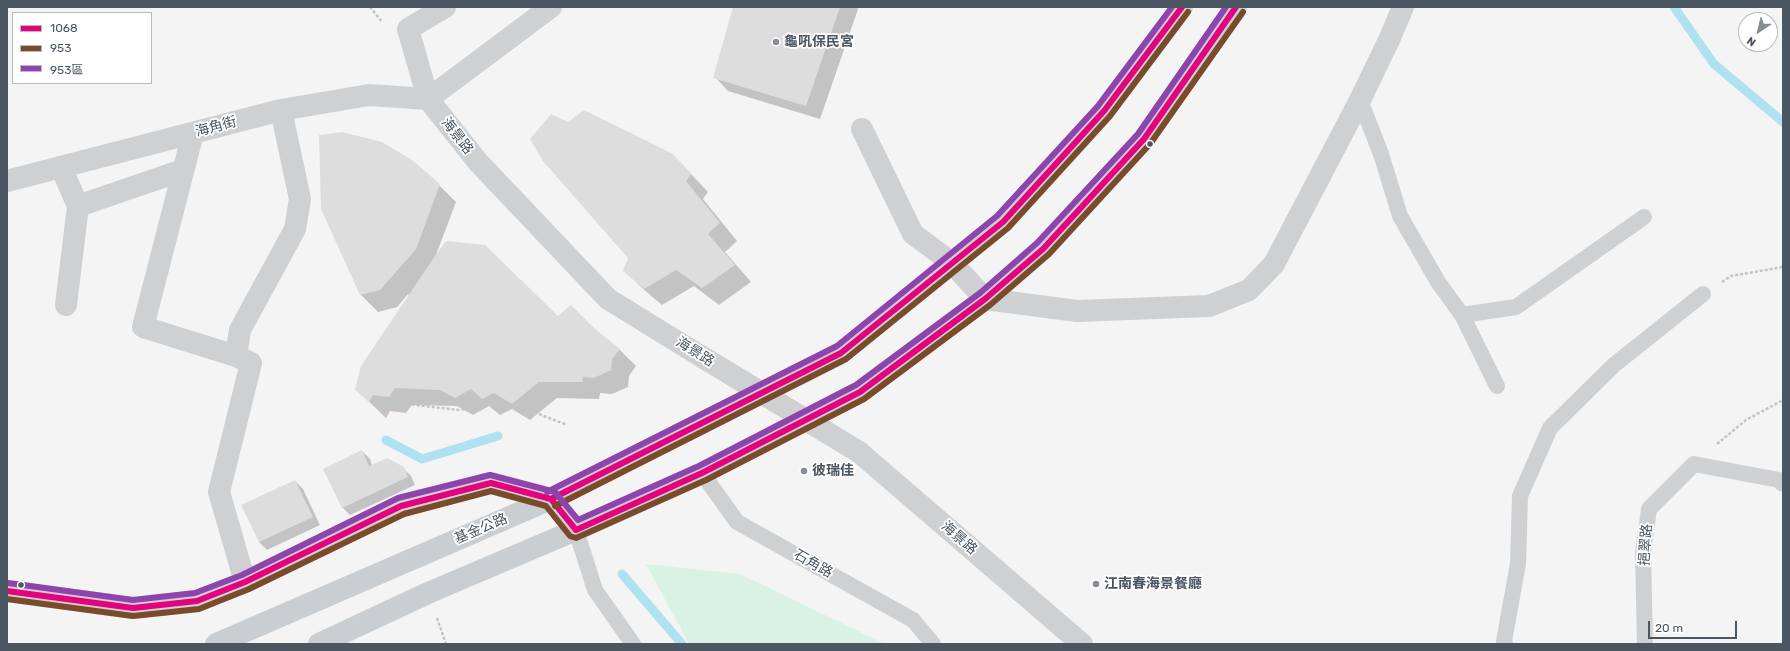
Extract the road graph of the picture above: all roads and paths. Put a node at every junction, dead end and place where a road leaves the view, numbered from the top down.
1 (445, 7) edge
2 (551, 7) edge
3 (1182, 7) edge
4 (1236, 7) edge
5 (1403, 7) edge
6 (428, 99) junction
7 (1360, 100) junction
8 (281, 110) junction
9 (862, 129) dead end
10 (193, 133) junction
11 (61, 167) junction
12 (183, 170) junction
13 (7, 181) edge
14 (78, 206) junction
15 (1644, 217) dead end
16 (951, 262) junction
17 (1783, 267) edge
18 (1703, 294) joint
19 (984, 299) junction
20 (66, 305) dead end
21 (1462, 315) junction
22 (236, 356) junction
23 (1497, 386) dead end
24 (1783, 400) edge
25 (382, 401) dead end
26 (568, 425) dead end
27 (1694, 464) junction
28 (702, 473) junction
29 (1783, 484) edge
30 (551, 499) junction
31 (576, 530) junction
32 (245, 582) junction
33 (7, 591) edge
34 (216, 644) edge
35 (319, 644) edge
36 (633, 644) edge
37 (933, 644) edge
38 (1082, 644) edge
39 (1505, 644) edge
40 (1645, 644) edge

1 - 6 street, 海景路
2 - 6 street
3 - 16 main road, 基金公路
4 - 19 main road
5 - 7 street
6 - 8 street, 海角街
6 - 38 street, 海景路, bridge
7 - 19 street
7 - 21 lane
8 - 10 street, 海角街
8 - 22 street
9 - 16 street
10 - 11 street, 海角街
10 - 12 street
11 - 13 street, 海角街
11 - 14 street
12 - 14 street
12 - 22 street
14 - 20 street
15 - 21 lane
16 - 19 street
16 - 30 main road, 基金公路
17 - 18 path
18 - 39 lane
19 - 28 main road
21 - 23 lane
22 - 32 street
24 - 27 path
25 - 26 path
27 - 29 lane
27 - 40 lane, 挹翠路
28 - 31 main road
28 - 37 lane, 石角路
30 - 31 street
30 - 32 street
30 - 34 main road, 基金公路
31 - 35 main road
31 - 36 lane
32 - 33 street

